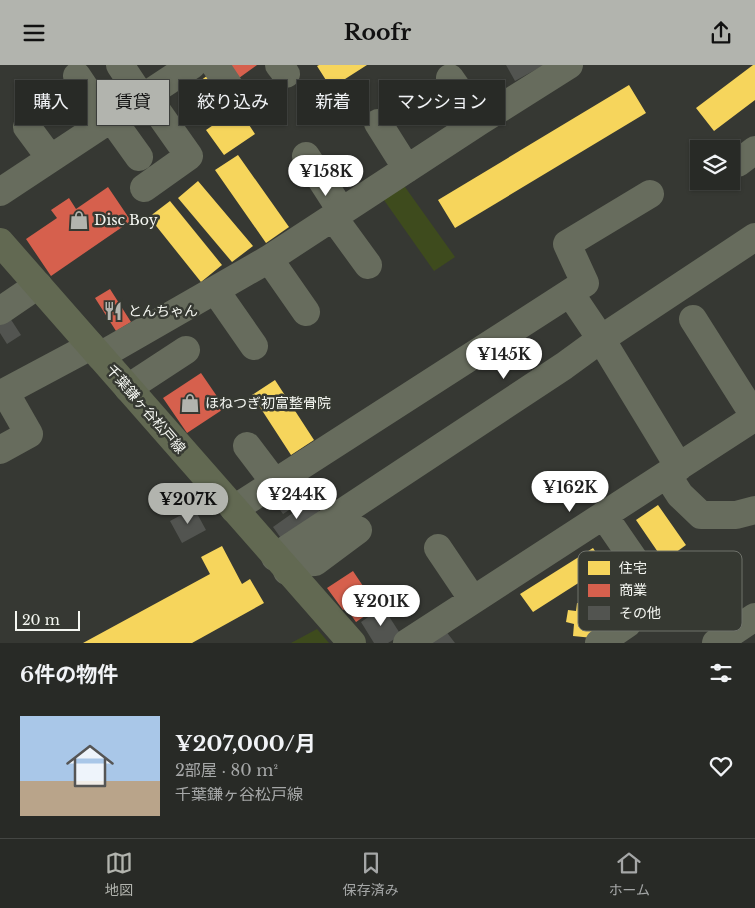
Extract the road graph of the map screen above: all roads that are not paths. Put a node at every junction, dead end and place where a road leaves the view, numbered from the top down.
1 (120, 65) edge
2 (192, 65) edge
3 (215, 65) edge
4 (570, 65) edge
5 (77, 76) dead end
6 (131, 80) edge
7 (169, 80) edge
8 (225, 80) edge
9 (97, 103) edge
10 (505, 105) edge
11 (378, 123) dead end
12 (100, 125) edge
13 (114, 125) edge
14 (165, 125) edge
15 (474, 125) edge
16 (27, 127) dead end
17 (306, 156) dead end
18 (139, 157) dead end
19 (50, 158) junction
20 (407, 169) junction
21 (144, 189) dead end
22 (0, 192) edge
23 (650, 194) dead end
24 (338, 215) junction
25 (755, 237) edge
26 (0, 242) edge
27 (269, 259) junction
28 (368, 265) dead end
29 (38, 285) junction
30 (215, 290) junction
31 (570, 293) junction
32 (0, 311) edge
33 (306, 311) dead end
34 (693, 319) dead end
35 (601, 339) junction
36 (254, 346) dead end
37 (186, 350) dead end
38 (96, 351) junction
39 (128, 388) junction
40 (755, 417) edge
41 (247, 446) dead end
42 (0, 450) edge
43 (673, 471) junction
44 (275, 483) junction
45 (234, 509) junction
46 (755, 510) edge
47 (604, 516) junction
48 (358, 530) dead end
49 (438, 548) dead end
50 (628, 551) edge
51 (281, 564) junction
52 (473, 600) junction
53 (755, 617) edge
54 (742, 626) edge
55 (616, 631) edge
56 (734, 631) edge
57 (352, 643) edge
58 (408, 643) edge
59 (598, 643) edge
60 (716, 643) edge

1 - 6 street
2 - 7 street
3 - 8 street
4 - 10 street
5 - 9 street
11 - 20 street
12 - 19 street
13 - 18 street
14 - 21 street
15 - 20 street
16 - 19 street
17 - 24 street
19 - 22 street
20 - 24 street
23 - 31 street
24 - 27 street
24 - 28 street
25 - 35 street
26 - 29 main road, 千葉鎌ヶ谷松戸線
27 - 30 street
27 - 33 street
29 - 32 street
29 - 38 main road, 千葉鎌ヶ谷松戸線
30 - 36 street
30 - 38 street
31 - 35 street
31 - 44 street
34 - 40 street
35 - 43 street
35 - 51 street
37 - 39 street
38 - 39 main road, 千葉鎌ヶ谷松戸線
38 - 42 street
39 - 45 main road, 千葉鎌ヶ谷松戸線
40 - 43 street
41 - 44 street
43 - 46 street
43 - 47 street
44 - 45 street
45 - 51 main road, 千葉鎌ヶ谷松戸線
47 - 50 street
47 - 52 street
48 - 51 street
49 - 52 street
51 - 57 main road, 千葉鎌ヶ谷松戸線
52 - 58 street
53 - 54 street
55 - 59 street
56 - 60 street

